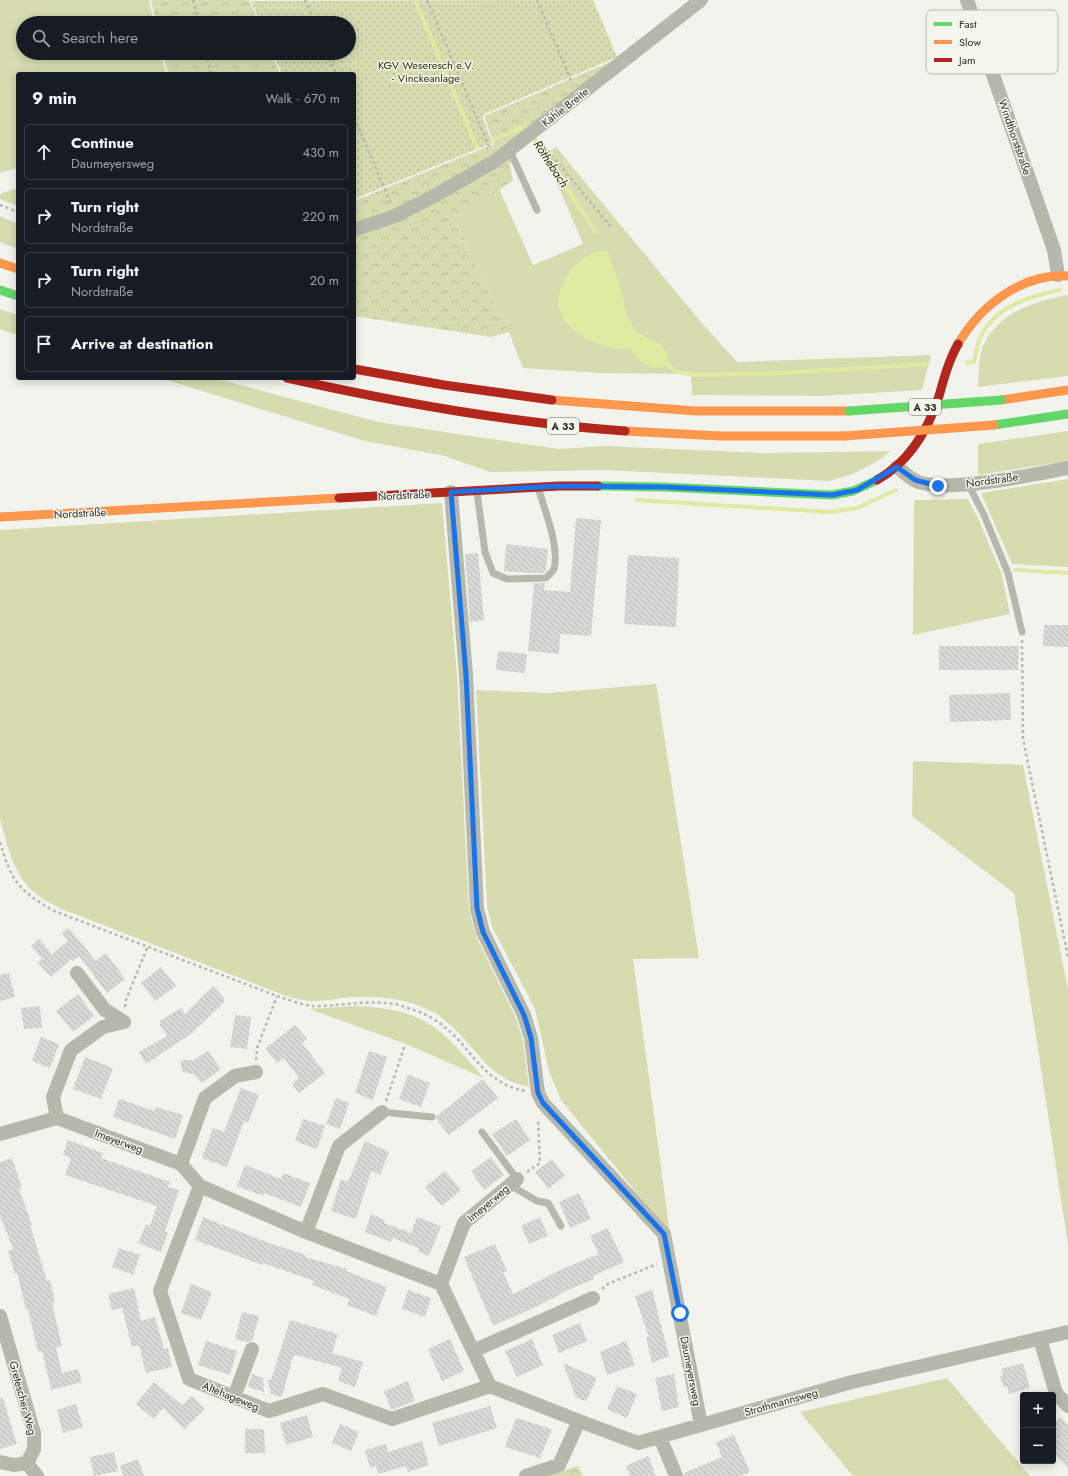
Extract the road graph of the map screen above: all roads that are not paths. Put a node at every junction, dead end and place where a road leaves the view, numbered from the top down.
1 (701, 0) edge
2 (967, 0) edge
3 (970, 10) edge
4 (993, 74) edge
5 (510, 151) junction
6 (537, 210) dead end
7 (356, 229) edge
8 (0, 263) edge
9 (16, 268) edge
10 (1063, 275) edge
11 (0, 290) edge
12 (16, 295) edge
13 (356, 369) edge
14 (296, 380) edge
15 (1068, 390) edge
16 (1068, 414) edge
17 (897, 467) junction
18 (1068, 468) edge
19 (968, 484) junction
20 (538, 487) junction
21 (477, 491) junction
22 (451, 492) junction
23 (0, 517) edge
24 (1022, 632) road end
25 (77, 973) dead end
26 (256, 1072) road end
27 (382, 1112) joint
28 (432, 1117) dead end
29 (57, 1118) junction
30 (482, 1132) dead end
31 (0, 1134) edge
32 (181, 1164) junction
33 (514, 1182) junction
34 (200, 1186) junction
35 (560, 1226) dead end
36 (306, 1232) junction
37 (441, 1284) junction
38 (593, 1298) road end
39 (0, 1316) edge
40 (1068, 1332) edge
41 (1040, 1339) junction
42 (252, 1349) dead end
43 (473, 1351) junction
44 (490, 1386) junction
45 (234, 1397) junction
46 (1068, 1406) edge
47 (579, 1421) junction
48 (701, 1425) junction
49 (660, 1437) junction
50 (0, 1462) edge
51 (27, 1463) junction
52 (37, 1476) edge
53 (526, 1476) edge
54 (676, 1476) edge

1 - 5 street, Kahle Breite
2 - 3 street, Windthorststraße
4 - 10 street, Windthorststraße
5 - 6 lane
5 - 7 street, Kahle Breite
8 - 9 main road
10 - 17 main road, Nordstraße
11 - 12 main road
13 - 15 main road, A 33, bridge
14 - 16 main road, A 33, bridge
17 - 19 street, Nordstraße
17 - 20 main road, Nordstraße
18 - 19 street, Nordstraße
19 - 24 lane
20 - 21 main road, Nordstraße
20 - 21 lane
21 - 22 main road, Nordstraße
22 - 23 main road, Nordstraße
22 - 48 street, Daumeyersweg
25 - 29 street
26 - 32 street
27 - 28 lane
27 - 36 street
29 - 31 street
29 - 32 street, Imeyerweg
30 - 33 lane, Imeyerweg
32 - 34 street, Imeyerweg
33 - 35 lane
33 - 37 street, Imeyerweg
34 - 36 street, Imeyerweg
34 - 45 street, Altehageweg
36 - 37 street, Imeyerweg
37 - 43 street
38 - 43 street
39 - 51 street, Gretescher Weg
40 - 41 street, Strothmannsweg
41 - 46 street
41 - 48 street, Strothmannsweg
42 - 45 street
43 - 44 street
44 - 45 street, Altehageweg
44 - 47 street
47 - 49 street, Strothmannsweg
47 - 53 street
48 - 49 street, Strothmannsweg
49 - 54 street
50 - 51 street
51 - 52 street

